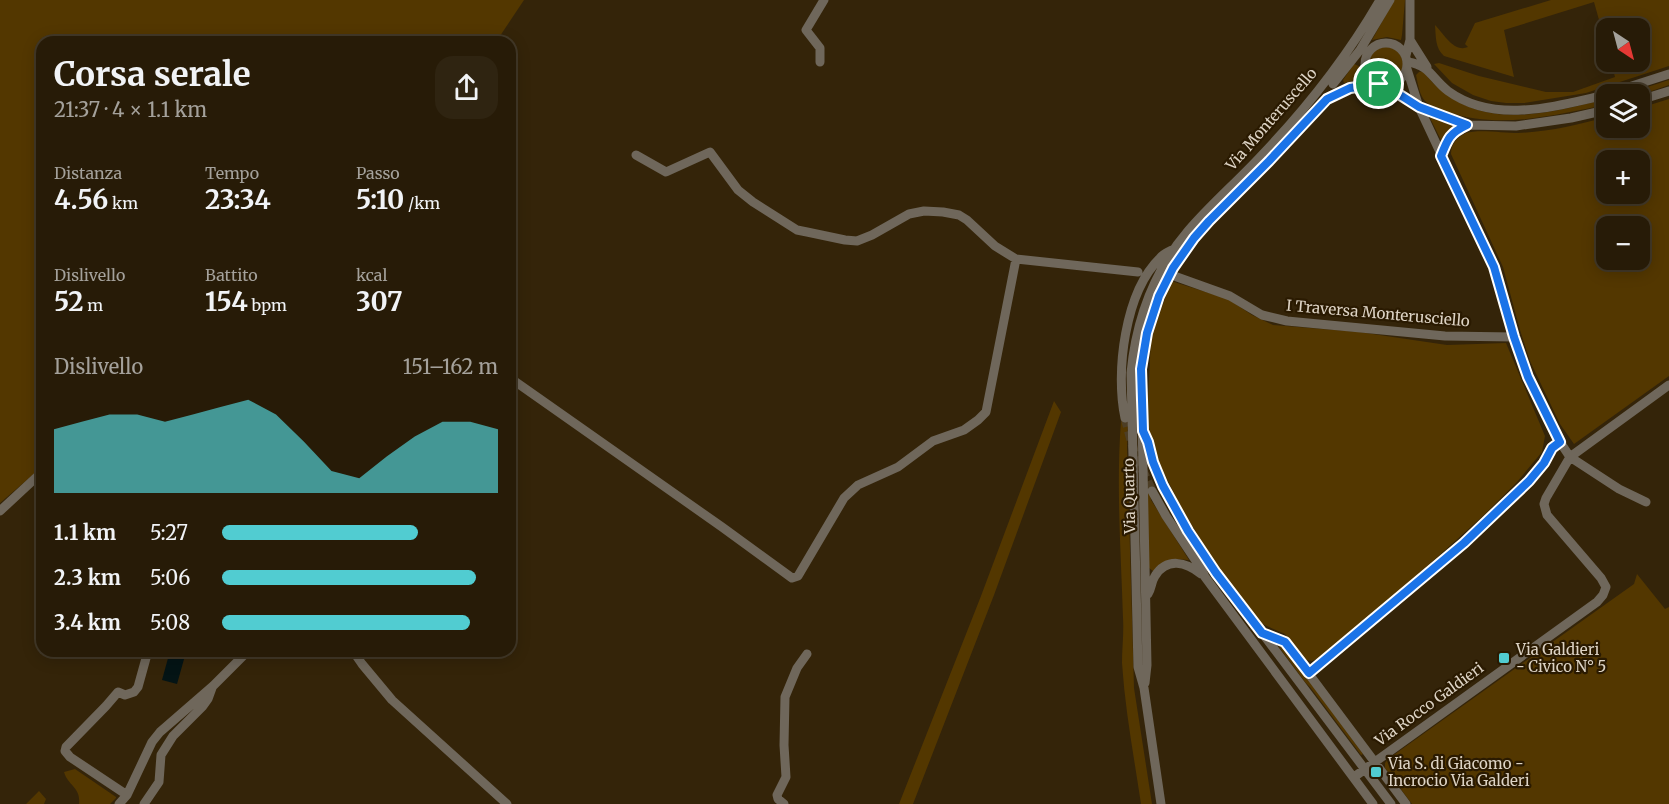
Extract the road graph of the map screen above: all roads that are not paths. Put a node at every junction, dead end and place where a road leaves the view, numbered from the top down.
1 (824, 0) edge
2 (1380, 0) edge
3 (1390, 0) edge
4 (1410, 0) edge
5 (1410, 40) junction
6 (1360, 49) junction
7 (820, 62) dead end
8 (1407, 62) junction
9 (1428, 69) junction
10 (1669, 74) edge
11 (1333, 84) dead end
12 (1639, 84) edge
13 (1382, 85) junction
14 (1669, 90) edge
15 (1596, 97) edge
16 (1650, 97) edge
17 (1419, 107) junction
18 (1596, 112) edge
19 (1467, 125) junction
20 (636, 155) dead end
21 (1441, 156) junction
22 (1174, 249) junction
23 (1016, 259) junction
24 (1138, 272) dead end
25 (1177, 277) dead end
26 (1514, 337) junction
27 (516, 382) edge
28 (1669, 385) edge
29 (1125, 418) tunnel mouth
30 (1143, 431) junction
31 (1560, 442) junction
32 (1570, 458) junction
33 (36, 478) edge
34 (1152, 491) tunnel mouth
35 (1646, 502) dead end
36 (0, 511) edge
37 (1205, 577) junction
38 (1146, 599) junction
39 (1262, 633) junction
40 (807, 654) dead end
41 (146, 657) edge
42 (242, 657) edge
43 (357, 657) edge
44 (1309, 673) junction
45 (213, 686) junction
46 (1144, 688) junction
47 (1375, 761) junction
48 (1365, 769) junction
49 (1354, 777) junction
50 (127, 795) junction
51 (118, 804) edge
52 (144, 804) edge
53 (507, 804) edge
54 (784, 804) edge
55 (1161, 804) edge
56 (1373, 804) edge
57 (1391, 804) edge
58 (1406, 804) edge

1 - 7 street
2 - 6 street, Via Monteruscello
3 - 6 street
4 - 5 street
5 - 8 street
5 - 9 street
6 - 8 street
6 - 11 street
6 - 13 street
6 - 22 street, Via Monteruscello
8 - 9 street
8 - 13 street
8 - 17 street
9 - 15 street
10 - 12 street
13 - 17 street
13 - 30 street, Via Quarto
14 - 16 street
17 - 19 street
17 - 21 street
18 - 19 street
19 - 21 street
20 - 23 street
21 - 26 street
22 - 29 street
22 - 46 street, Via Quarto
23 - 24 street
23 - 27 street
25 - 26 street, I Traversa Monterusciello
26 - 31 street
28 - 32 street
30 - 38 street, Via Quarto
30 - 39 street
31 - 32 street
31 - 44 street
32 - 35 street
32 - 47 street, Via Rocco Galdieri
33 - 36 street
34 - 37 street
37 - 38 street
37 - 49 street
38 - 46 street, Via Quarto
39 - 44 street
39 - 48 street
40 - 54 street
41 - 50 street
42 - 45 street
43 - 53 street
44 - 47 street
45 - 50 street
45 - 52 street
46 - 55 street, Via Quarto
47 - 48 street, Via Rocco Galdieri
47 - 58 street
48 - 49 street, Via Rocco Galdieri
48 - 57 street
49 - 56 street
50 - 51 street

